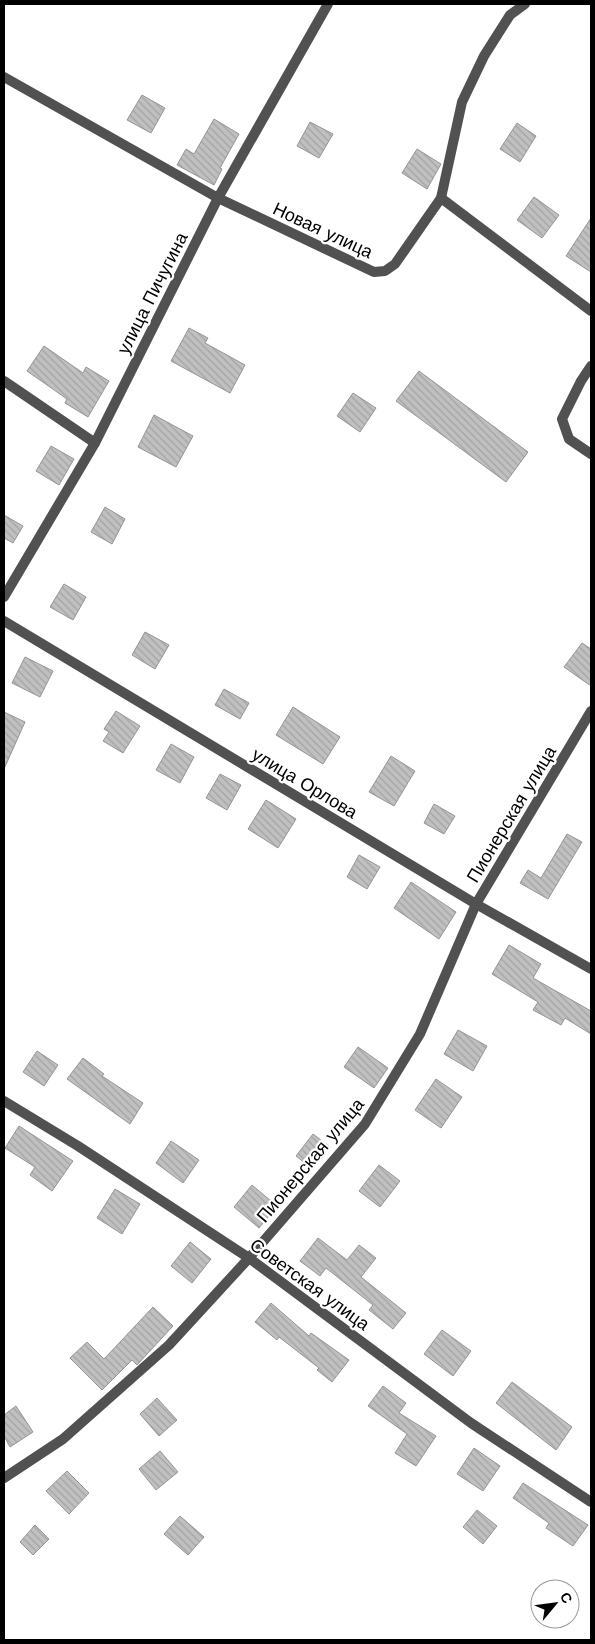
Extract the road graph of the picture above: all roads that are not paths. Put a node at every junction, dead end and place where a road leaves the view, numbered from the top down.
1 (328, 4) edge
2 (525, 4) edge
3 (4, 77) edge
4 (218, 198) junction
5 (441, 198) junction
6 (591, 311) edge
7 (591, 366) edge
8 (4, 381) edge
9 (95, 443) junction
10 (591, 454) edge
11 (4, 597) edge
12 (4, 622) edge
13 (591, 711) edge
14 (476, 904) junction
15 (591, 970) edge
16 (4, 1100) edge
17 (249, 1258) junction
18 (4, 1478) edge
19 (591, 1502) edge

1 - 4 street, улица Пичугина
2 - 5 street
3 - 4 street, Новая улица
4 - 5 street, Новая улица
4 - 9 street, улица Пичугина
5 - 6 street
7 - 10 street
8 - 9 street
9 - 11 street, улица Пичугина
12 - 14 street, улица Орлова
13 - 14 street, Пионерская улица
14 - 15 street, улица Орлова
14 - 17 street, Пионерская улица
16 - 17 street, Советская улица
17 - 18 street, Пионерская улица
17 - 19 street, Советская улица

